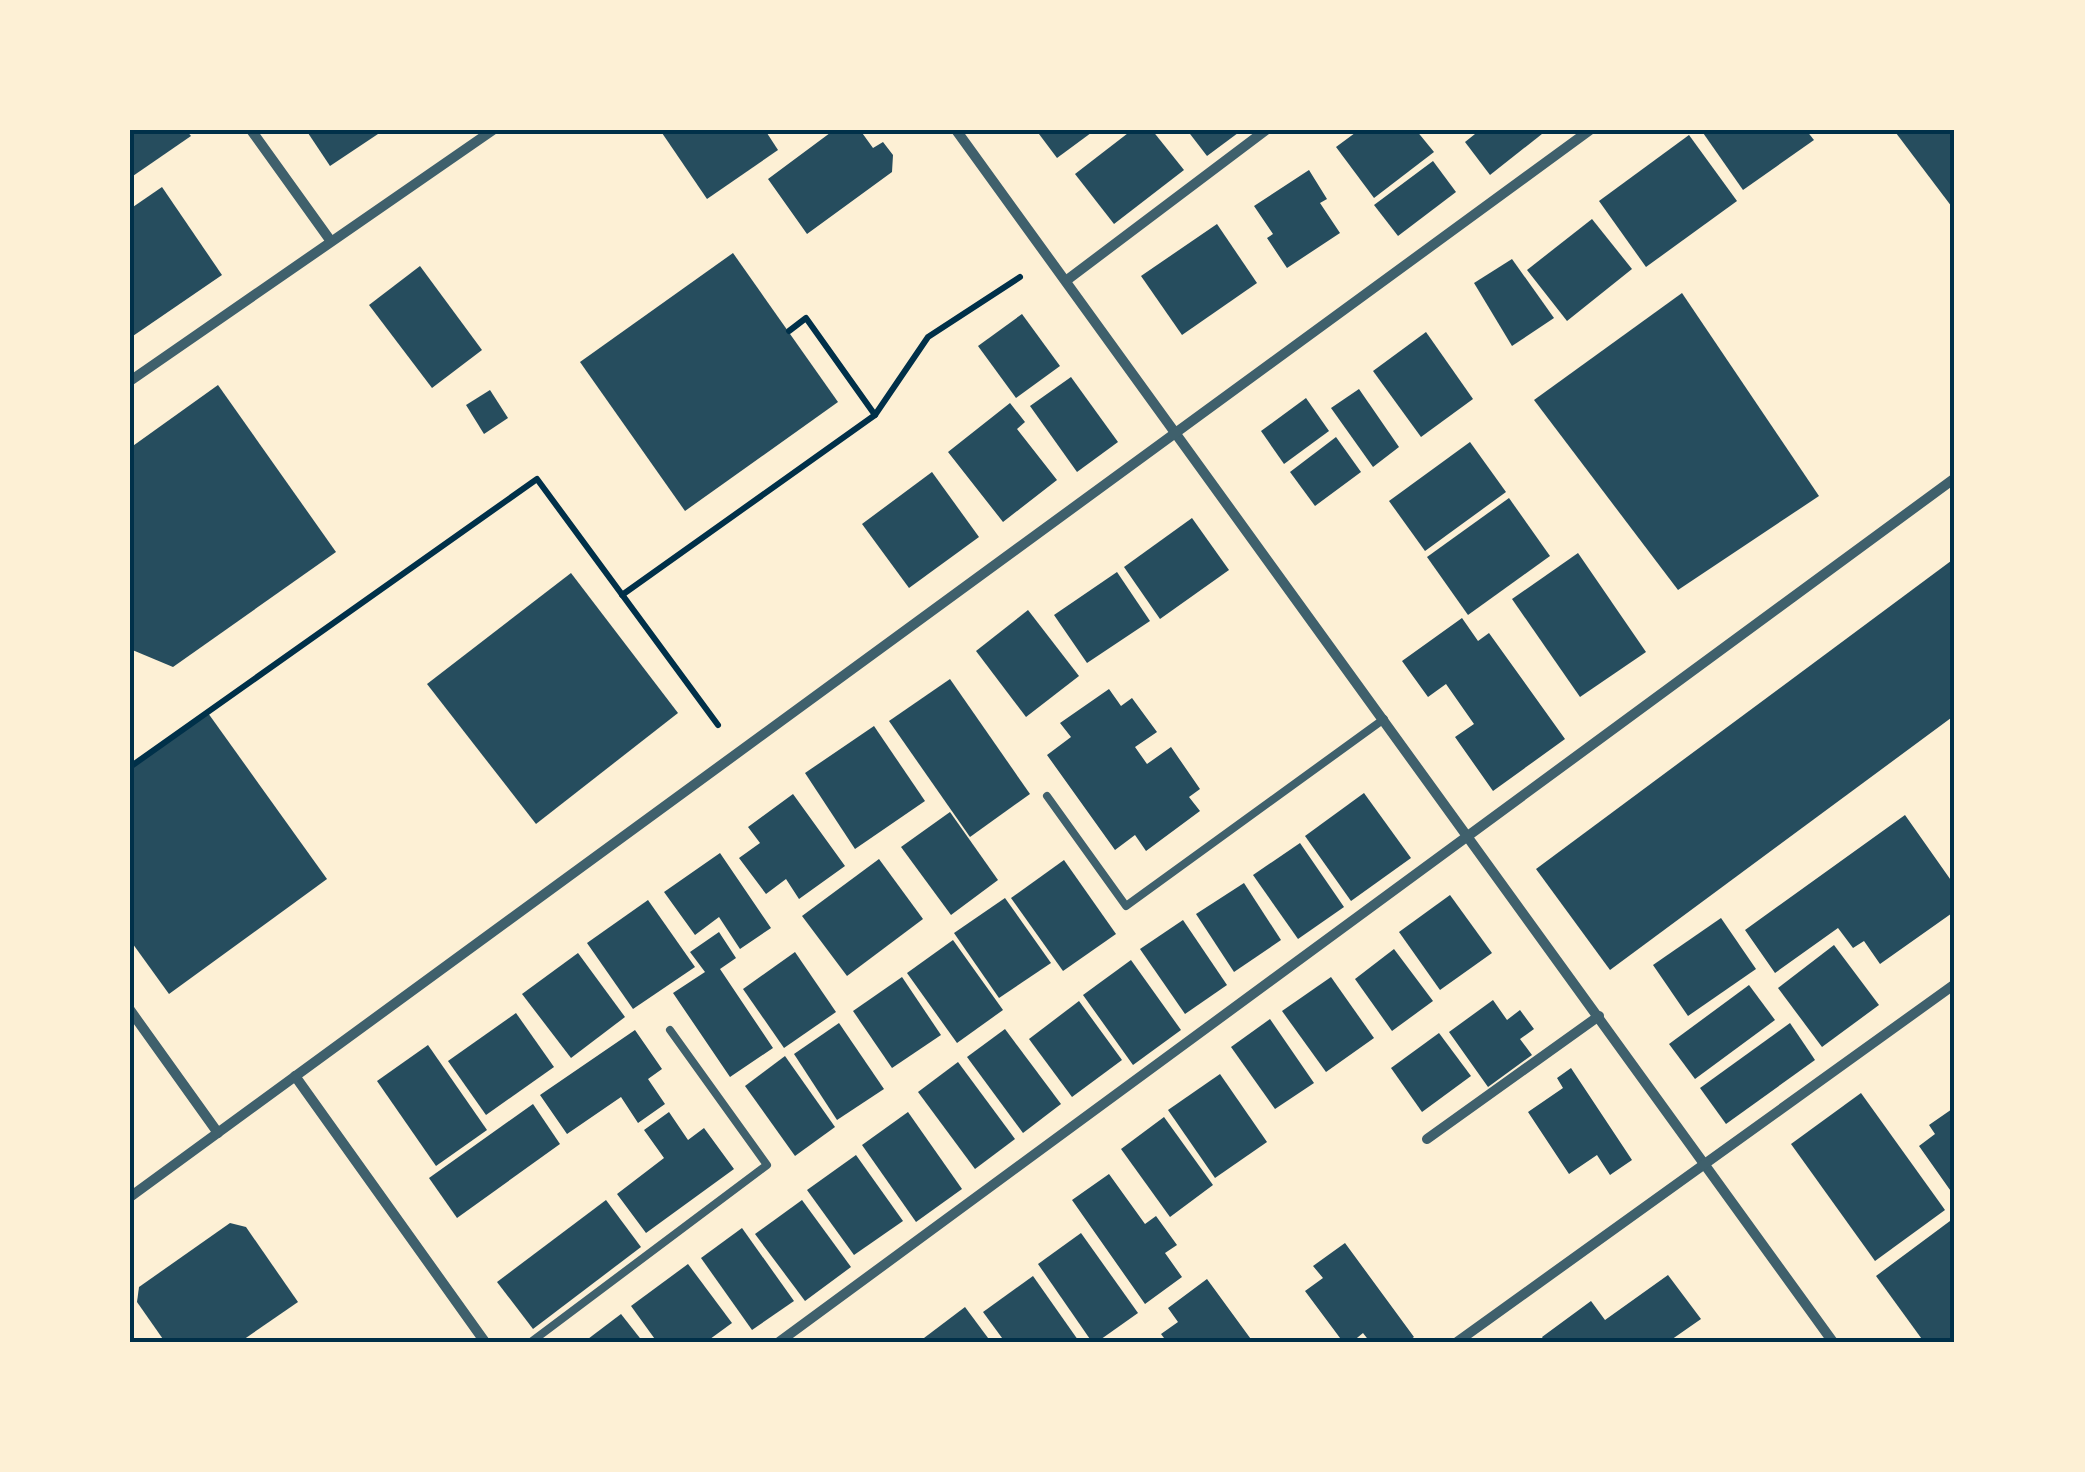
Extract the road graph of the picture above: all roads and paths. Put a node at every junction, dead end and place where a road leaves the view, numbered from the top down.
1 (251, 130) edge
2 (494, 130) edge
3 (956, 130) edge
4 (1266, 130) edge
5 (1590, 130) edge
6 (330, 240) junction
7 (1034, 268) dead end
8 (1067, 280) junction
9 (789, 332) dead end
10 (130, 381) edge
11 (875, 415) junction
12 (1177, 432) junction
13 (1955, 478) edge
14 (622, 595) junction
15 (1384, 719) junction
16 (723, 731) dead end
17 (130, 767) edge
18 (1047, 796) dead end
19 (1468, 835) junction
20 (1955, 984) edge
21 (130, 1010) edge
22 (1599, 1016) junction
23 (670, 1030) dead end
24 (295, 1076) junction
25 (218, 1133) junction
26 (1427, 1139) dead end
27 (1705, 1162) junction
28 (130, 1197) edge
29 (485, 1342) edge
30 (531, 1342) edge
31 (778, 1342) edge
32 (1457, 1342) edge
33 (1833, 1342) edge

1 - 6 street
2 - 6 street
3 - 8 street
4 - 8 street
5 - 12 street
6 - 10 street
7 - 11 path
8 - 12 street
9 - 11 path
11 - 14 path
12 - 15 street
12 - 24 street
13 - 19 street
14 - 16 path
14 - 17 path
15 - 18 lane
15 - 19 street
19 - 22 street
19 - 31 street
20 - 27 street
21 - 25 street
22 - 26 street
22 - 27 street
23 - 30 lane
24 - 25 street
24 - 29 street
25 - 28 street
27 - 32 street
27 - 33 street

